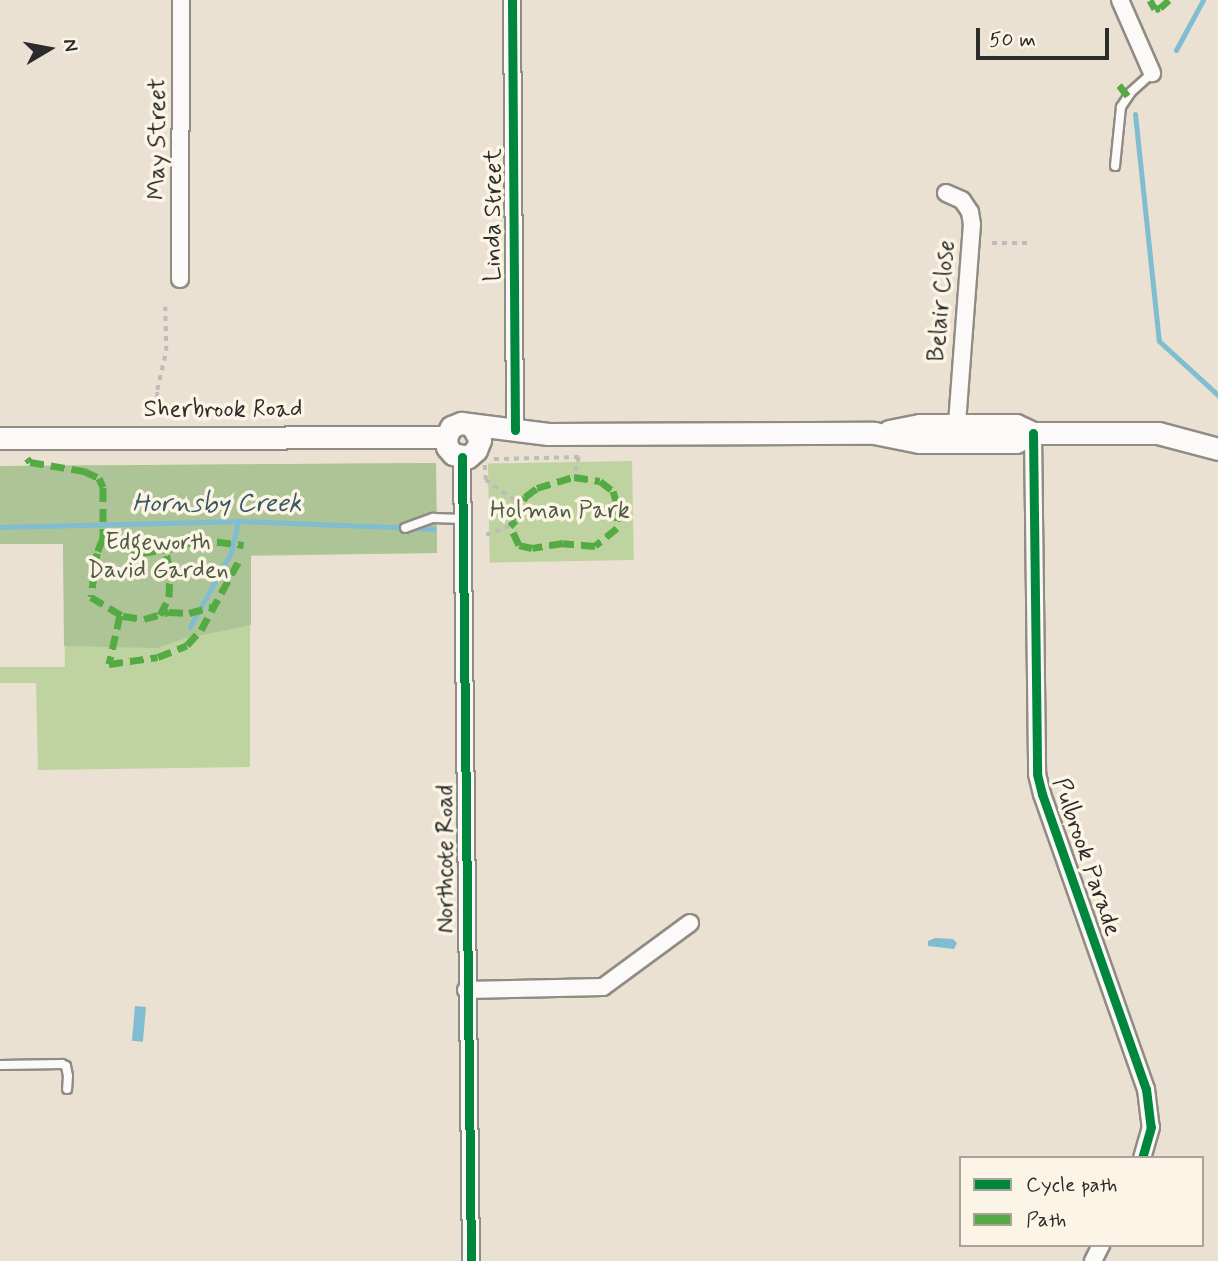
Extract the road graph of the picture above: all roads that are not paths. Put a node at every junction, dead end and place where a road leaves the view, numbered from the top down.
1 (181, 0) edge
2 (512, 0) edge
3 (1120, 0) edge
4 (1152, 73) joint
5 (1115, 166) dead end
6 (946, 193) dead end
7 (180, 279) dead end
8 (957, 425) junction
9 (472, 426) junction
10 (515, 430) junction
11 (874, 433) junction
12 (1033, 433) junction
13 (548, 434) junction
14 (446, 437) junction
15 (0, 438) edge
16 (1218, 449) edge
17 (470, 452) junction
18 (463, 519) junction
19 (405, 528) dead end
20 (690, 923) dead end
21 (466, 990) junction
22 (0, 1065) edge
23 (67, 1089) dead end
24 (1143, 1156) edge
25 (471, 1261) edge

1 - 7 street, May Street
2 - 10 street, Linda Street
3 - 4 street
4 - 5 lane
6 - 8 street, Belair Close
8 - 11 main road, Sherbrook Road
8 - 12 main road, Sherbrook Road
9 - 10 main road, Sherbrook Road
9 - 14 main road, Sherbrook Road
9 - 17 main road
10 - 13 main road, Sherbrook Road
11 - 12 main road, Sherbrook Road
11 - 13 main road, Sherbrook Road
12 - 16 main road, Sherbrook Road
12 - 24 street, Pulbrook Parade
13 - 17 main road, Sherbrook Road
14 - 15 main road, Sherbrook Road
14 - 17 main road
17 - 18 street, Northcote Road
18 - 19 lane
18 - 21 street, Northcote Road
20 - 21 street
21 - 25 street, Northcote Road
22 - 23 lane

